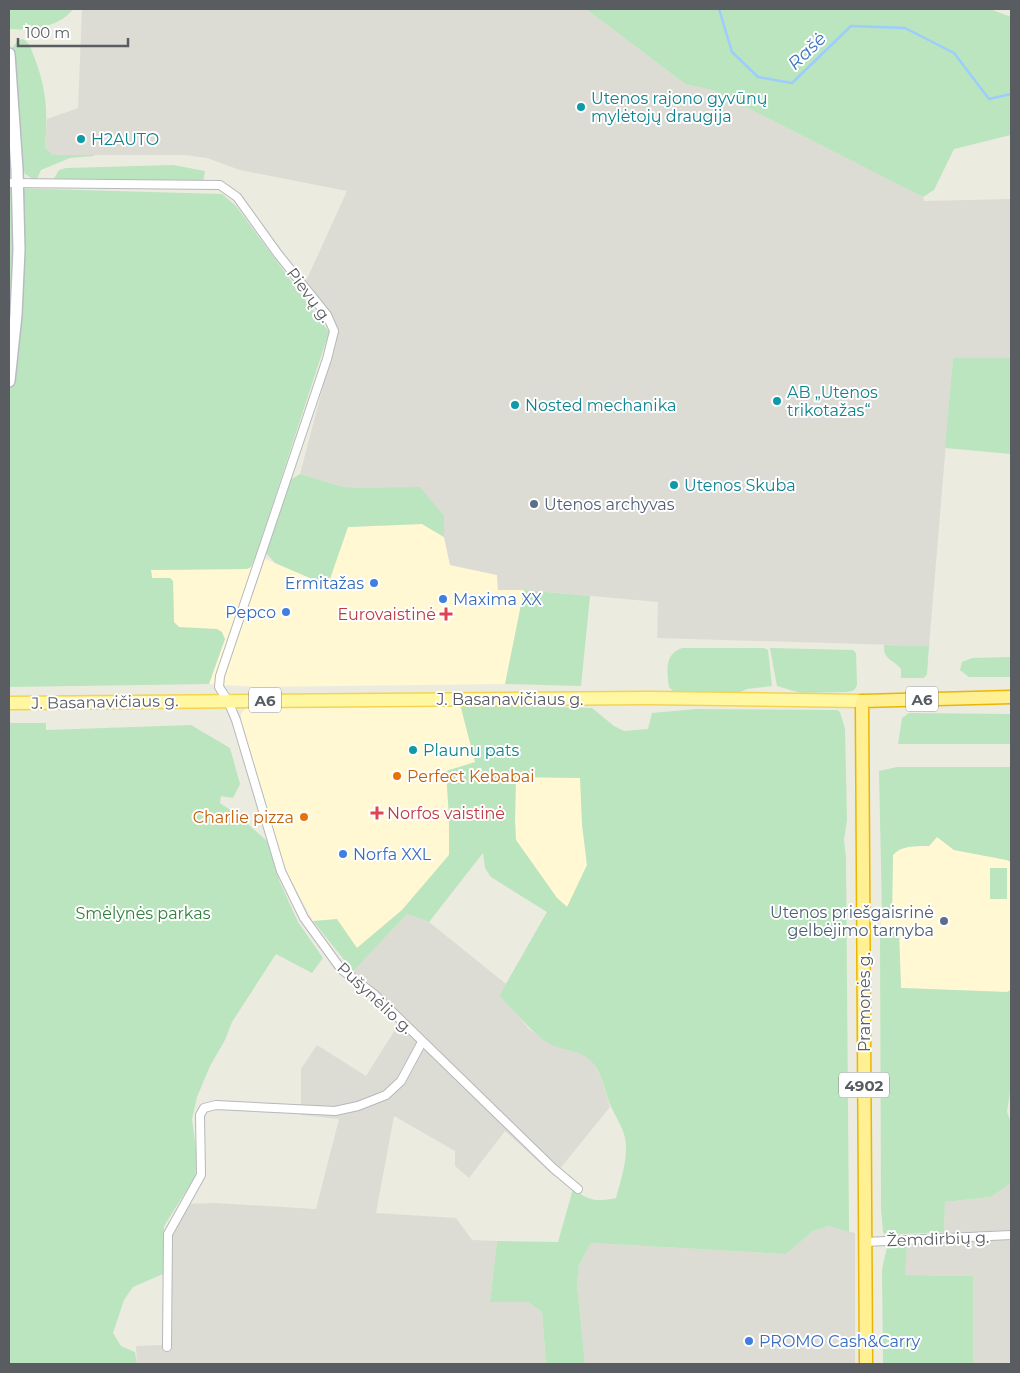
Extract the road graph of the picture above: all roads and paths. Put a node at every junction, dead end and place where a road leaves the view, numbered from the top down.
1 (9, 54) edge
2 (13, 183) edge
3 (9, 381) edge
4 (1011, 697) edge
5 (228, 700) junction
6 (862, 701) junction
7 (9, 703) edge
8 (422, 1042) junction
9 (578, 1189) dead end
10 (1011, 1235) edge
11 (865, 1242) junction
12 (167, 1347) dead end
13 (866, 1364) edge

1 - 2 main road
2 - 3 main road
2 - 5 street, Pievų g.
4 - 6 highway, J. Basanavičiaus g. / A6
5 - 6 main road, J. Basanavičiaus g. / A6
5 - 7 main road, J. Basanavičiaus g. / A6
5 - 8 street, Pušynėlio g.
6 - 11 highway, Pramonės g. / 4902
8 - 9 street, Pušynėlio g.
8 - 12 street
10 - 11 street, Žemdirbių g.
11 - 13 highway, Pramonės g. / 4902

